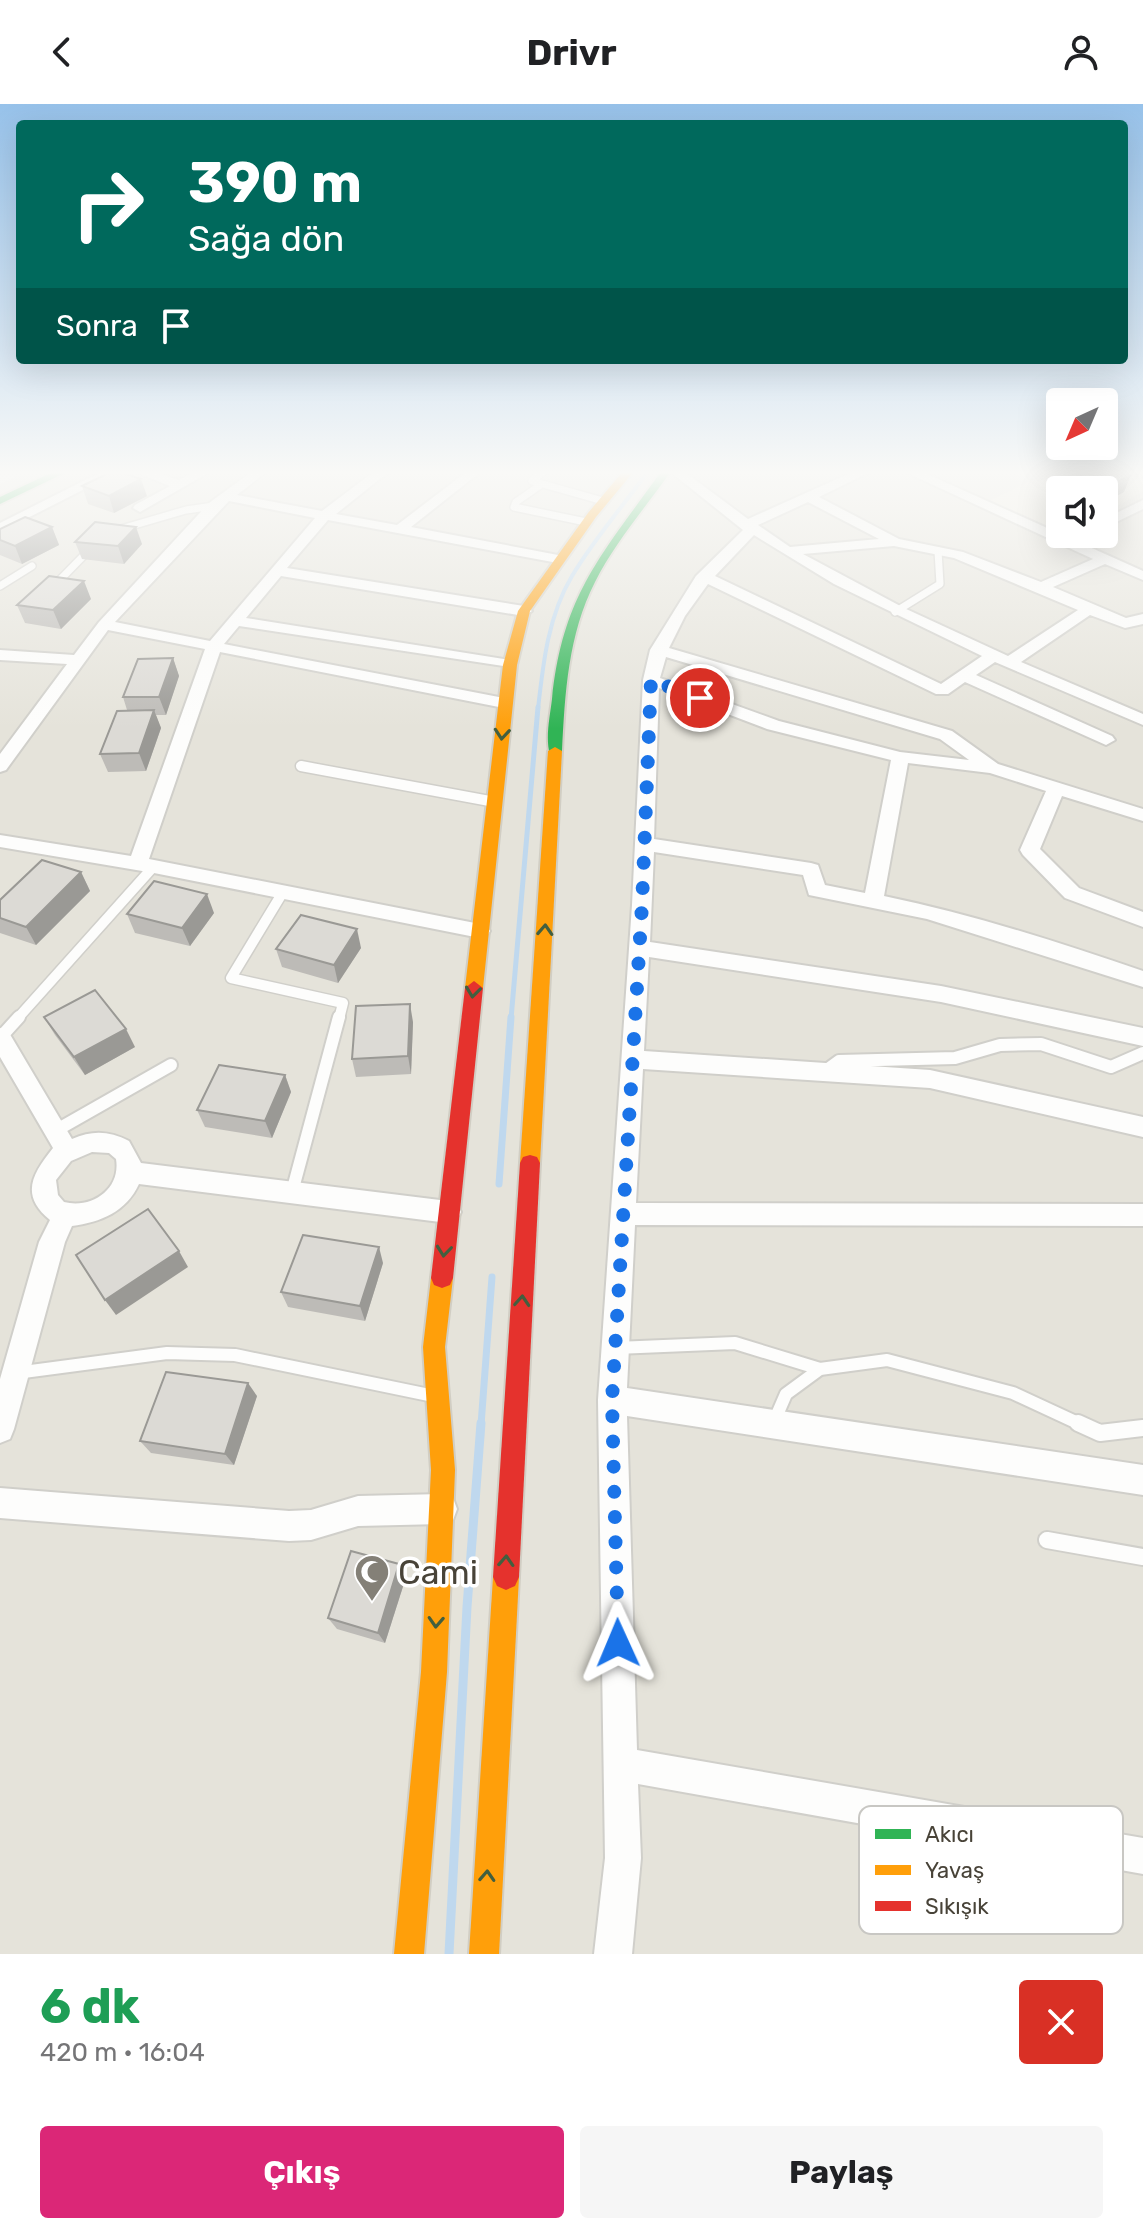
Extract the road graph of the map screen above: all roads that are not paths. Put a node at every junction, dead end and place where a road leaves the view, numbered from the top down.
1 (85, 556) edge
2 (168, 556) edge
3 (289, 556) edge
4 (543, 556) edge
5 (560, 556) edge
6 (609, 556) edge
7 (722, 556) edge
8 (798, 556) edge
9 (938, 556) edge
10 (961, 556) edge
11 (1099, 556) edge
12 (558, 559) junction
13 (1105, 559) junction
14 (32, 566) dead end
15 (277, 571) junction
16 (703, 576) junction
17 (1143, 576) edge
18 (0, 586) edge
19 (1041, 587) junction
20 (42, 599) edge
21 (1089, 609) junction
22 (524, 611) junction
23 (895, 612) junction
24 (1143, 619) edge
25 (234, 621) junction
26 (104, 625) junction
27 (214, 646) junction
28 (658, 650) junction
29 (0, 655) edge
30 (994, 655) junction
31 (77, 660) junction
32 (1010, 662) junction
33 (510, 665) junction
34 (964, 676) junction
35 (651, 680) junction
36 (504, 703) junction
37 (1143, 720) edge
38 (1106, 740) dead end
39 (900, 757) junction
40 (0, 766) edge
41 (301, 766) dead end
42 (992, 768) junction
43 (1056, 788) junction
44 (495, 802) junction
45 (1143, 815) edge
46 (0, 841) edge
47 (644, 844) junction
48 (146, 865) junction
49 (283, 892) junction
50 (873, 901) junction
51 (1143, 920) edge
52 (480, 931) junction
53 (639, 948) junction
54 (1143, 979) edge
55 (0, 1037) edge
56 (1143, 1037) edge
57 (1143, 1053) edge
58 (631, 1059) junction
59 (171, 1065) dead end
60 (824, 1072) junction
61 (1143, 1127) edge
62 (61, 1141) junction
63 (131, 1172) junction
64 (292, 1192) junction
65 (448, 1212) junction
66 (65, 1214) junction
67 (621, 1214) junction
68 (1143, 1215) edge
69 (615, 1348) junction
70 (820, 1369) junction
71 (16, 1373) junction
72 (437, 1397) junction
73 (612, 1400) junction
74 (773, 1424) junction
75 (1143, 1428) edge
76 (0, 1429) edge
77 (1143, 1480) edge
78 (0, 1503) edge
79 (442, 1509) junction
80 (1047, 1540) dead end
81 (1143, 1557) edge
82 (621, 1764) junction
83 (859, 1806) edge
84 (1123, 1852) edge
85 (1143, 1856) edge
86 (409, 1954) edge
87 (484, 1954) edge
88 (613, 1954) edge

1 - 20 lane
2 - 26 street
3 - 15 street
4 - 12 street
5 - 12 main road
87 -> 6 main road
7 - 16 street
8 - 23 street
9 - 23 lane
10 - 19 street
11 - 13 street
12 - 22 main road
13 - 17 street
13 - 19 street
14 - 18 lane
15 - 22 street
15 - 25 street
16 - 28 street
16 - 34 street
19 - 21 street
21 - 24 street
21 - 32 street
22 - 33 main road
23 - 30 street
25 - 27 street
25 - 33 street
26 - 27 street
26 - 31 street
27 - 36 street
27 - 48 street
28 - 35 street
28 - 42 street
29 - 31 street
30 - 32 street
30 - 34 street
31 - 40 street
32 - 37 street
33 - 36 main road
34 - 38 street
35 - 39 street
35 - 47 street
36 -> 44 main road
39 - 42 street
39 - 50 street
41 - 44 lane
42 - 43 street
43 - 45 street
43 - 51 street
44 - 52 main road
46 - 48 street
47 - 50 street
47 - 53 street
48 - 49 street
48 - 55 lane
49 - 52 street
49 - 64 lane
50 - 54 street
52 -> 65 main road
53 - 56 street
53 - 58 street
55 - 62 street
57 - 60 lane
58 - 60 street
58 - 67 street
59 - 62 lane
60 - 61 street
62 - 63 street
62 - 66 street
63 - 64 street
63 - 66 street
64 - 65 street
65 -> 72 main road
66 - 71 street
67 - 68 street
67 - 69 street
69 - 70 lane
69 - 73 street
70 - 74 lane
70 - 75 lane
71 - 72 lane
71 - 76 street
72 - 79 main road
73 - 74 street
73 - 82 street
74 - 77 street
78 - 79 street
79 -> 86 main road
80 - 81 lane
82 - 83 street
82 - 88 street
84 - 85 street

